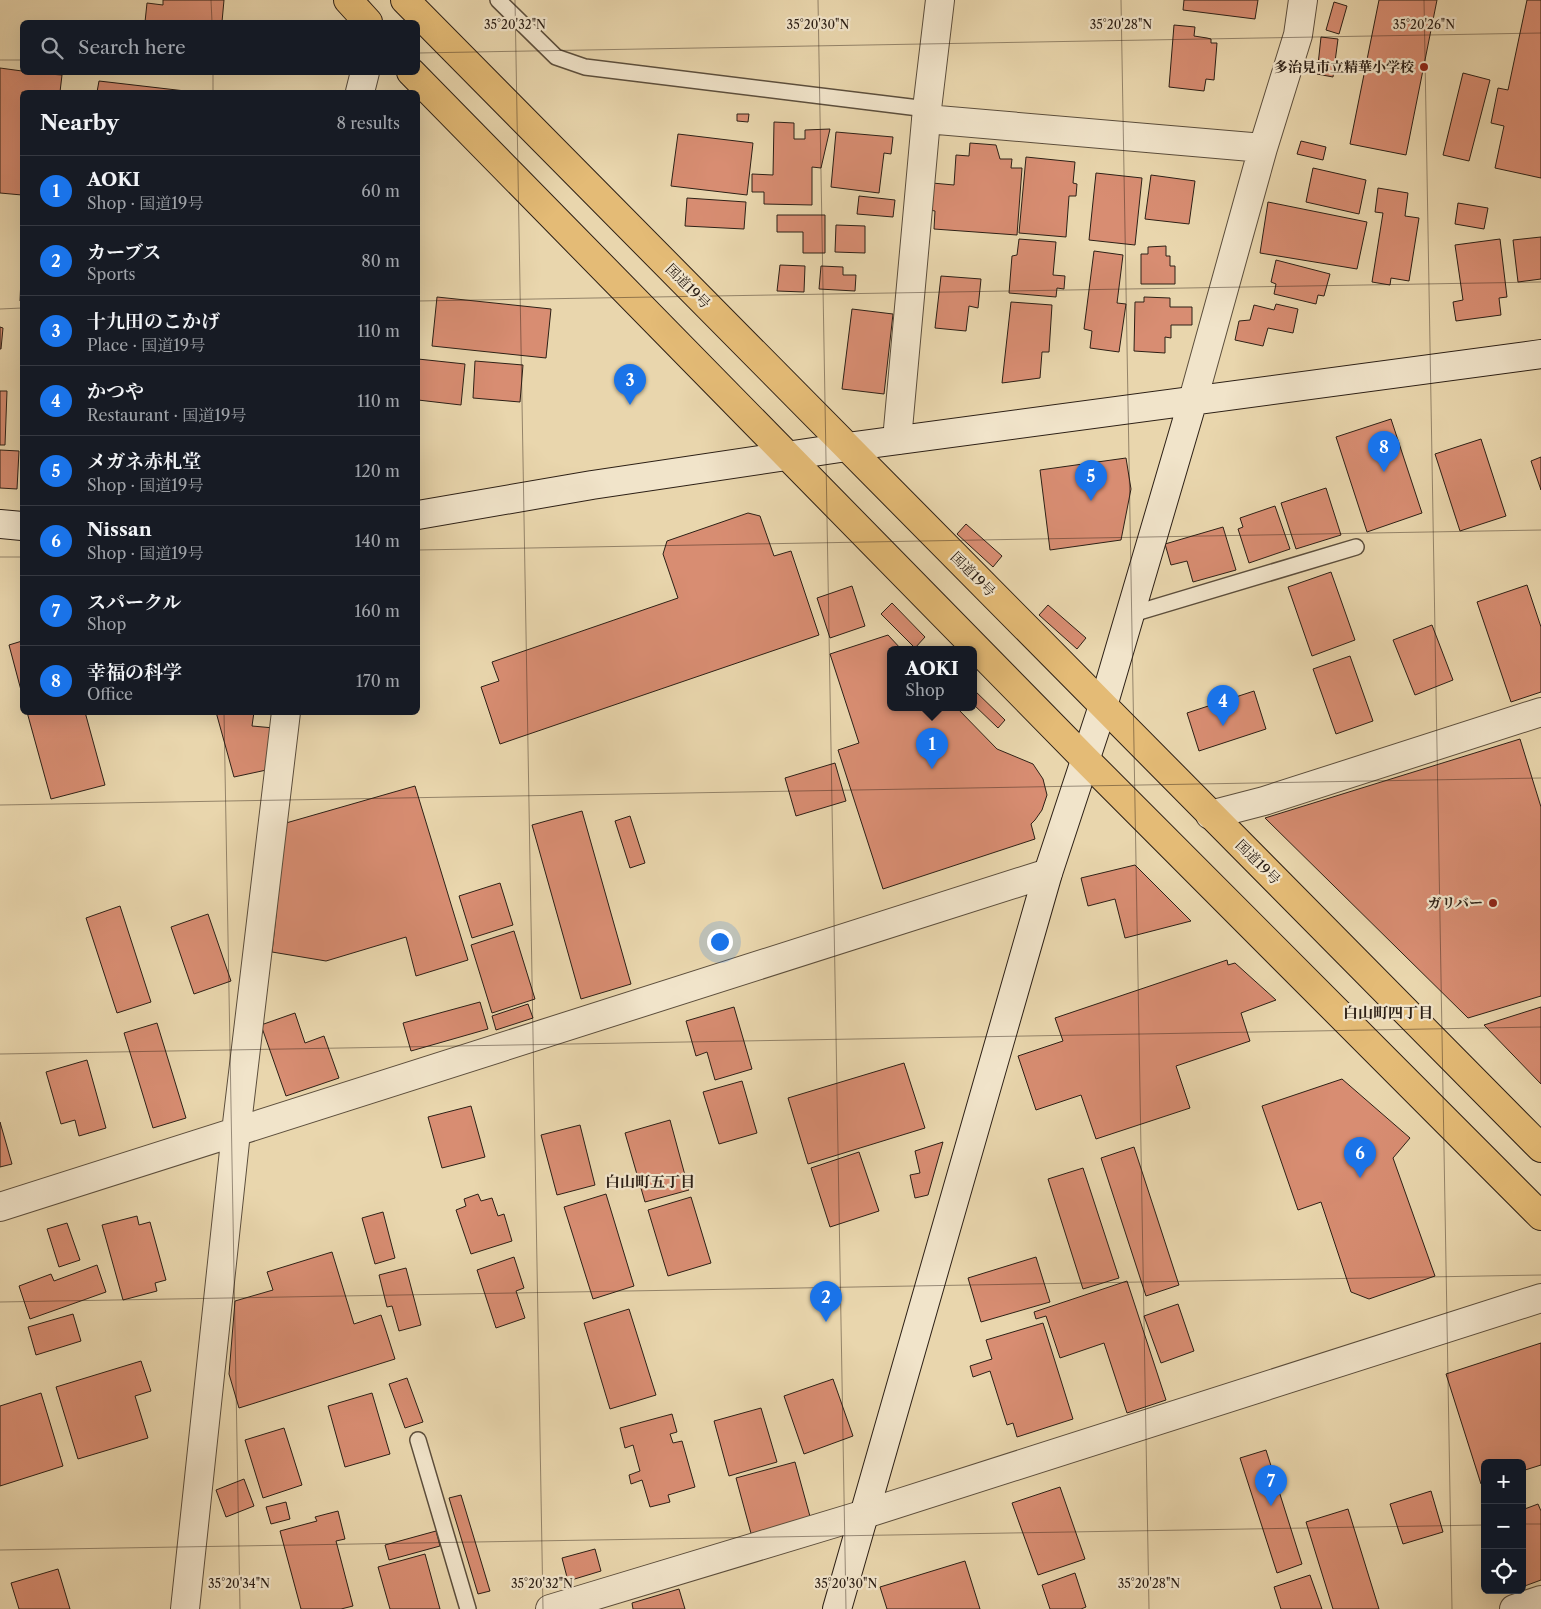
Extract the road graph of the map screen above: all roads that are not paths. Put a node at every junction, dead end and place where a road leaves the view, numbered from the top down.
1 (348, 0) edge
2 (405, 0) edge
3 (498, 0) edge
4 (940, 0) edge
5 (1303, 0) edge
6 (366, 20) edge
7 (364, 75) edge
8 (414, 75) edge
9 (360, 90) edge
10 (926, 114) junction
11 (1263, 148) junction
12 (1541, 354) edge
13 (1193, 400) junction
14 (897, 440) junction
15 (847, 447) junction
16 (788, 456) junction
17 (420, 515) edge
18 (0, 524) edge
19 (20, 526) edge
20 (1356, 547) dead end
21 (1129, 615) junction
22 (974, 646) edge
23 (977, 649) edge
24 (1103, 706) junction
25 (1541, 712) edge
26 (286, 715) edge
27 (1086, 760) junction
28 (1210, 815) junction
29 (1048, 873) junction
30 (236, 1132) junction
31 (1541, 1148) edge
32 (0, 1207) edge
33 (1541, 1216) edge
34 (1541, 1298) edge
35 (418, 1440) dead end
36 (865, 1514) junction
37 (1541, 1600) edge
38 (185, 1609) edge
39 (468, 1609) edge
40 (550, 1609) edge
41 (837, 1609) edge
42 (1514, 1609) edge

1 - 6 highway
2 - 15 highway, 国道19号
3 - 10 lane
4 - 10 street
5 - 11 street
7 - 9 street
8 - 16 highway
10 - 11 street
10 - 14 street
11 - 13 street
12 - 13 street
13 - 14 street
13 - 21 street
14 - 15 street
15 - 16 street
15 - 24 highway, 国道19号
16 - 17 street
16 - 22 highway
18 - 19 street
20 - 21 lane
21 - 24 street
23 - 27 highway
24 - 27 street
24 - 28 highway, 国道19号
25 - 28 street
26 - 30 street
27 - 29 street
27 - 33 highway
28 - 31 highway, 国道19号
29 - 30 street
29 - 36 street
30 - 32 street
30 - 38 street
34 - 36 street
35 - 39 lane
36 - 40 street
36 - 41 street
37 - 42 street

